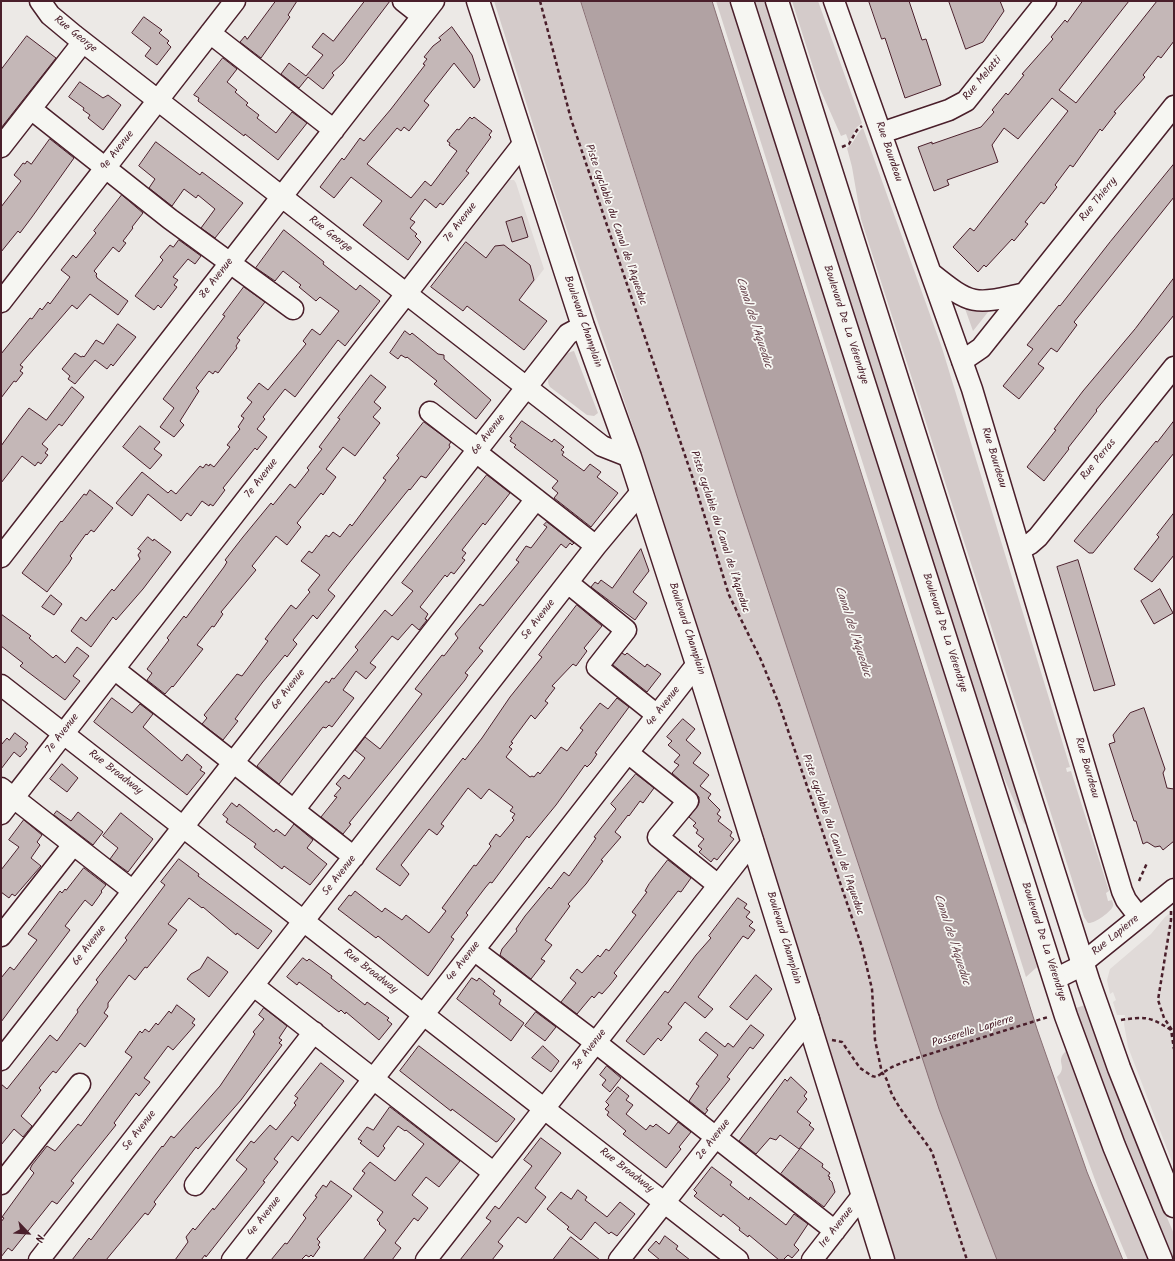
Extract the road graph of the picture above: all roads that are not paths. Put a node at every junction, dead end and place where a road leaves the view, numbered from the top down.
1 (40, 1) edge
2 (235, 1) edge
3 (403, 1) edge
4 (478, 1) edge
5 (742, 1) edge
6 (777, 1) edge
7 (834, 1) edge
8 (1042, 2) edge
9 (428, 8) edge
10 (210, 33) junction
11 (83, 42) junction
12 (158, 100) junction
13 (1174, 106) edge
14 (31, 109) junction
15 (334, 130) junction
16 (881, 132) junction
17 (523, 144) junction
18 (1, 147) edge
19 (106, 168) junction
20 (281, 197) junction
21 (230, 263) junction
22 (931, 274) junction
23 (1025, 293) junction
24 (406, 294) junction
25 (1, 302) edge
26 (293, 309) dead end
27 (583, 326) junction
28 (962, 361) junction
29 (1174, 367) edge
30 (526, 387) junction
31 (430, 412) dead end
32 (477, 450) junction
33 (630, 457) junction
34 (641, 492) junction
35 (536, 499) junction
36 (596, 546) junction
37 (1021, 549) junction
38 (1, 557) edge
39 (568, 583) junction
40 (697, 664) junction
41 (114, 669) junction
42 (1, 685) edge
43 (657, 715) junction
44 (63, 733) junction
45 (628, 753) junction
46 (233, 762) junction
47 (7, 793) edge
48 (294, 810) junction
49 (1, 814) edge
50 (183, 826) junction
51 (753, 841) junction
52 (73, 845) junction
53 (354, 857) junction
54 (718, 885) junction
55 (1174, 889) edge
56 (133, 891) junction
57 (1139, 918) junction
58 (304, 921) junction
59 (1, 936) edge
60 (474, 950) junction
61 (1083, 962) junction
62 (1054, 979) junction
63 (254, 986) junction
64 (424, 1014) junction
65 (809, 1019) junction
66 (314, 1032) junction
67 (596, 1043) junction
68 (1, 1060) edge
69 (373, 1078) junction
70 (80, 1084) dead end
71 (545, 1108) junction
72 (715, 1137) junction
73 (494, 1173) junction
74 (1, 1184) edge
75 (195, 1184) dead end
76 (862, 1196) junction
77 (665, 1202) junction
78 (1174, 1206) edge
79 (834, 1231) junction
80 (39, 1260) edge
81 (232, 1260) edge
82 (426, 1260) edge
83 (619, 1260) edge
84 (738, 1260) edge
85 (812, 1260) edge
86 (883, 1260) edge
87 (1161, 1260) edge

1 - 11 street, Rue George
2 - 10 street, 9e Avenue
3 - 9 street
4 - 17 main road, Boulevard Champlain
5 - 62 main road, Boulevard De La Vérendrye
6 - 61 main road
7 - 16 street, Rue Bourdeau
8 - 16 street, Rue Melatti
9 - 15 street, 8e Avenue
10 - 12 street, 9e Avenue
10 - 15 street
11 - 12 street, Rue George
11 - 14 street
12 - 19 street, 9e Avenue
12 - 20 street, Rue George
13 - 23 street, Rue Thierry
14 - 18 street
14 - 19 street
15 - 20 street, 8e Avenue
16 - 22 street, Rue Bourdeau
17 - 24 street, 7e Avenue
17 - 27 main road, Boulevard Champlain
19 - 21 street
19 - 25 street, 9e Avenue
20 - 21 street, 8e Avenue
20 - 24 street, Rue George
21 - 26 street
21 - 38 street, 8e Avenue
22 - 23 street
22 - 28 street, Rue Bourdeau
23 - 28 street, Rue Thierry
24 - 30 street, Rue George
24 - 41 street, 7e Avenue
27 - 30 street, 6e Avenue
27 - 33 main road, Boulevard Champlain
28 - 37 street, Rue Bourdeau
29 - 37 street, Rue Perras
30 - 32 street, 6e Avenue
30 - 33 street, Rue George
31 - 32 street
32 - 35 street
32 - 46 street, 6e Avenue
33 - 34 main road, Boulevard Champlain
34 - 36 street, 5e Avenue
34 - 40 main road, Boulevard Champlain
35 - 36 street
35 - 48 street
36 - 39 street, 5e Avenue
37 - 57 street, Rue Bourdeau
39 - 43 street
39 - 53 street, 5e Avenue
40 - 43 street, 4e Avenue
40 - 51 main road, Boulevard Champlain
41 - 44 street, 7e Avenue
41 - 46 street
42 - 44 street, Rue Broadway
43 - 45 street, 4e Avenue
44 - 47 street, 7e Avenue
44 - 50 street, Rue Broadway
45 - 54 street
45 - 60 street, 4e Avenue
46 - 48 street
46 - 50 street, 6e Avenue
47 - 49 street, 7e Avenue
47 - 52 street
48 - 53 street
50 - 56 street, 6e Avenue
50 - 58 street, Rue Broadway
51 - 54 street, 3e Avenue
51 - 65 main road, Boulevard Champlain
52 - 56 street
52 - 59 street
53 - 58 street, 5e Avenue
54 - 67 street, 3e Avenue
55 - 57 street, Rue Lapierre
56 - 68 street, 6e Avenue
57 - 61 street, Rue Lapierre
58 - 63 street, 5e Avenue
58 - 64 street, Rue Broadway
60 - 64 street, 4e Avenue
60 - 67 street
61 - 62 street, Rue Lapierre
61 - 78 main road
62 - 87 main road, Boulevard De La Vérendrye
63 - 66 street
63 - 80 street, 5e Avenue
64 - 69 street, 4e Avenue
64 - 71 street, Rue Broadway
65 - 72 street, 2e Avenue
65 - 76 main road, Boulevard Champlain
66 - 69 street
66 - 75 street
67 - 71 street, 3e Avenue
67 - 72 street
69 - 73 street
69 - 81 street, 4e Avenue
70 - 74 street
71 - 73 street, 3e Avenue
71 - 77 street, Rue Broadway
72 - 77 street, 2e Avenue
72 - 79 street
73 - 82 street, 3e Avenue
76 - 79 street, 1re Avenue
76 - 86 main road, Boulevard Champlain
77 - 83 street, 2e Avenue
77 - 84 street, Rue Broadway
79 - 85 street, 1re Avenue

